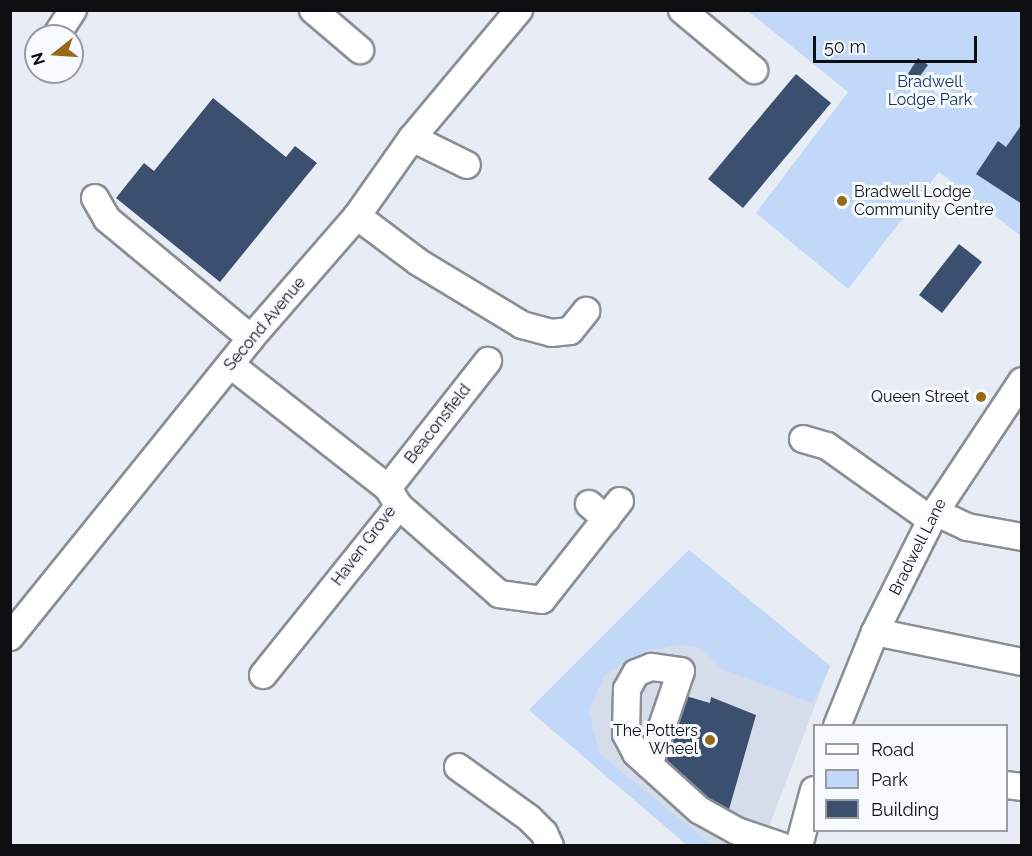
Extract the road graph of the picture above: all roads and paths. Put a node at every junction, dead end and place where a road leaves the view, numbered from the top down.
1 (73, 10) edge
2 (519, 10) edge
3 (682, 10) edge
4 (326, 14) edge
5 (64, 24) edge
6 (360, 50) dead end
7 (754, 70) dead end
8 (412, 138) junction
9 (468, 165) dead end
10 (95, 198) dead end
11 (357, 216) junction
12 (586, 311) dead end
13 (251, 338) junction
14 (488, 361) dead end
15 (231, 364) junction
16 (1022, 381) edge
17 (1011, 412) edge
18 (803, 439) dead end
19 (393, 497) junction
20 (605, 508) dead end
21 (933, 516) junction
22 (1022, 537) edge
23 (875, 632) junction
24 (10, 638) edge
25 (1022, 662) edge
26 (263, 675) dead end
27 (838, 724) edge
28 (650, 765) dead end
29 (458, 767) dead end
30 (813, 794) edge
31 (550, 846) edge
32 (782, 846) edge
33 (799, 846) edge

1 - 5 street
2 - 8 street, Second Avenue
3 - 7 street
4 - 6 street
8 - 9 street
8 - 11 street, Second Avenue
10 - 13 street
11 - 12 street
11 - 13 street, Second Avenue
13 - 15 street, Second Avenue
14 - 19 street, Beaconsfield
15 - 19 street, Haven Grove
15 - 24 street, Second Avenue
16 - 17 street, Bradwell Lane
17 - 21 street, Bradwell Lane
18 - 21 street
19 - 20 street
19 - 26 street, Haven Grove
21 - 22 street
21 - 23 street, Bradwell Lane
23 - 25 street
23 - 27 street, Bradwell Lane
28 - 32 street
29 - 31 street
30 - 33 street

